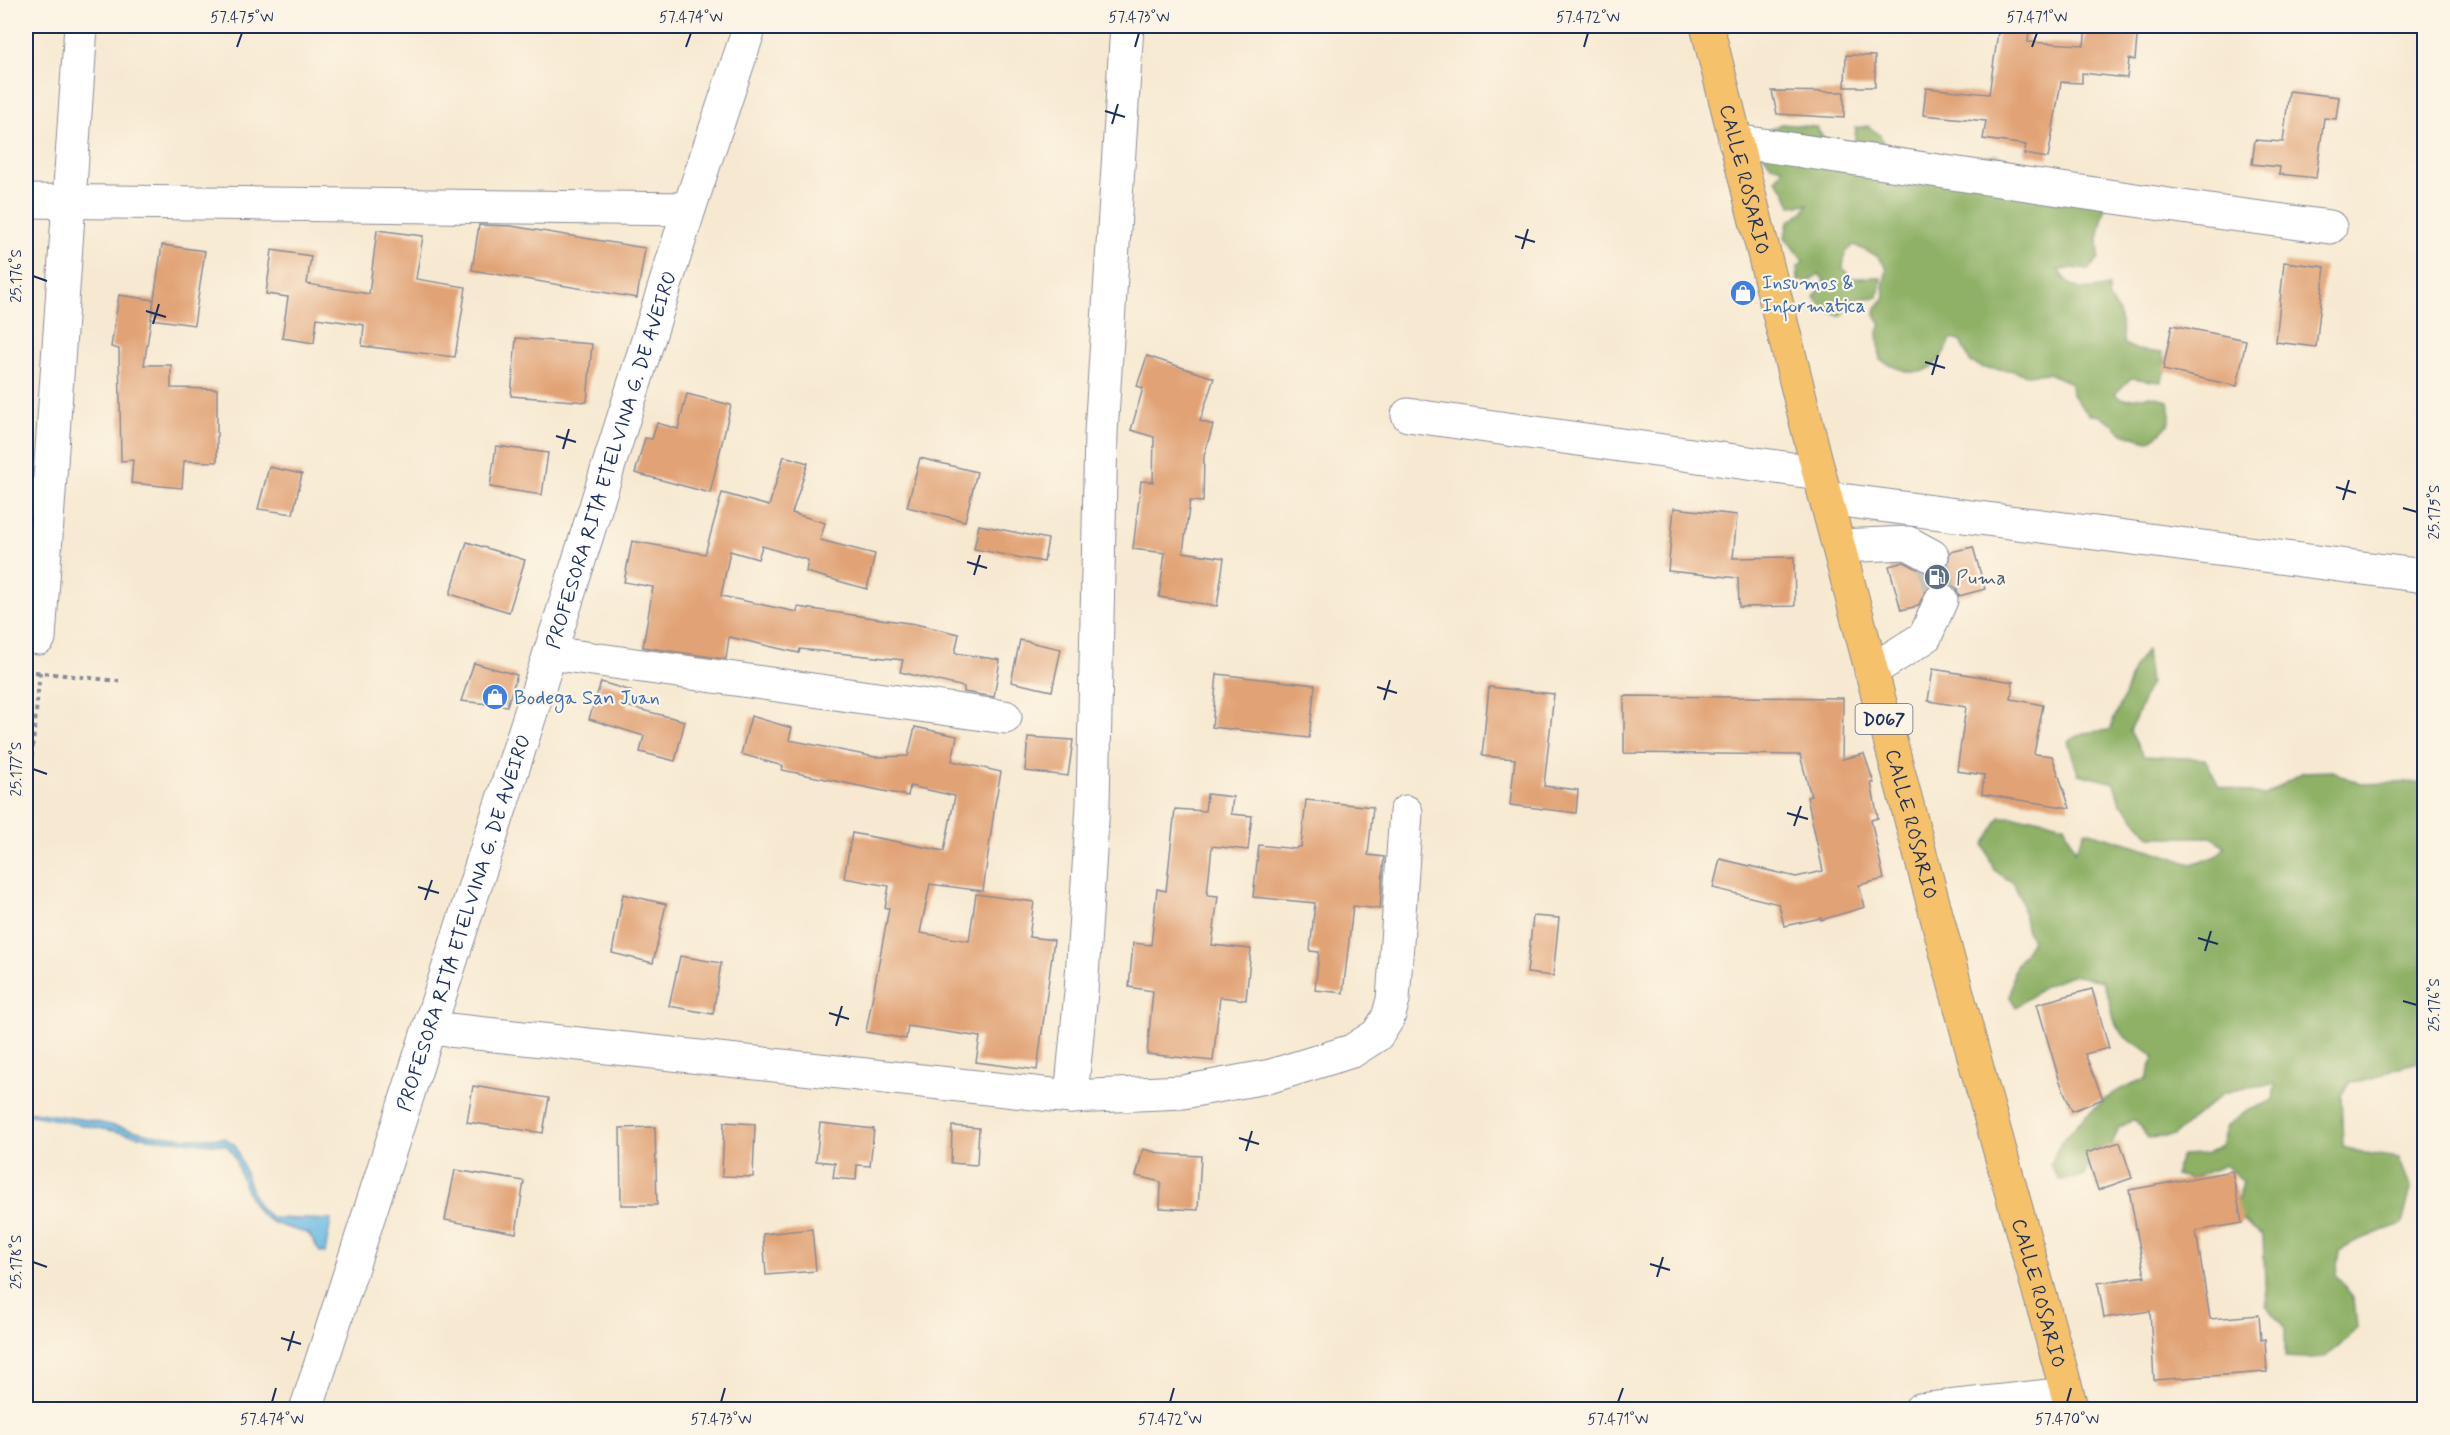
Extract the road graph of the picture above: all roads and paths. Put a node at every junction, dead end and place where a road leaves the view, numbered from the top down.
1 (81, 26) edge
2 (750, 26) edge
3 (1127, 26) edge
4 (1707, 26) edge
5 (1735, 141) junction
6 (26, 201) edge
7 (68, 201) junction
8 (689, 209) junction
9 (2330, 227) dead end
10 (1408, 415) dead end
11 (1822, 486) junction
12 (1839, 546) junction
13 (1932, 556) dead end
14 (2424, 576) edge
15 (1941, 600) tunnel mouth
16 (39, 638) dead end
17 (550, 653) junction
18 (26, 671) edge
19 (1871, 671) junction
20 (40, 672) junction
21 (119, 681) dead end
22 (1005, 717) dead end
23 (30, 775) dead end
24 (1406, 812) dead end
25 (430, 1028) junction
26 (1071, 1097) junction
27 (2070, 1402) edge
28 (306, 1410) edge
29 (1920, 1410) edge

1 - 7 street
2 - 8 street, PROFESORA RITA ETELVINA G. DE AVEIRO
3 - 26 street
4 - 5 main road, CALLE ROSARIO / D067
5 - 9 street
5 - 11 main road, CALLE ROSARIO / D067
6 - 7 street
7 - 8 street
7 - 16 street
8 - 17 street, PROFESORA RITA ETELVINA G. DE AVEIRO
10 - 11 street
11 - 12 main road, CALLE ROSARIO / D067
11 - 14 street
12 - 13 street
12 - 19 main road, CALLE ROSARIO / D067
15 - 19 street
17 - 22 street
17 - 25 street, PROFESORA RITA ETELVINA G. DE AVEIRO
18 - 20 path
19 - 27 main road, CALLE ROSARIO / D067
20 - 21 path
20 - 23 path
24 - 26 street
25 - 26 street
25 - 28 street, PROFESORA RITA ETELVINA G. DE AVEIRO
27 - 29 street

